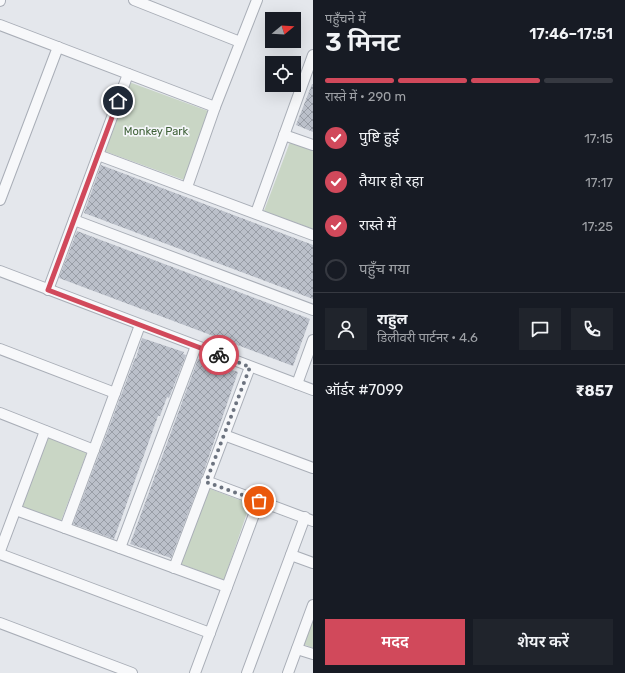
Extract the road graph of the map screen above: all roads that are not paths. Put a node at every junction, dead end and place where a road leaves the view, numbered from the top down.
1 (134, 0) edge
2 (257, 0) edge
3 (0, 26) edge
4 (240, 42) junction
5 (58, 47) junction
6 (313, 55) edge
7 (311, 67) edge
8 (128, 74) junction
9 (215, 107) junction
10 (284, 135) junction
11 (313, 145) edge
12 (98, 155) junction
13 (186, 188) junction
14 (0, 200) edge
15 (256, 213) junction
16 (74, 220) junction
17 (313, 234) edge
18 (0, 271) edge
19 (48, 290) junction
20 (313, 310) edge
21 (140, 325) junction
22 (313, 340) edge
23 (196, 346) junction
24 (0, 349) edge
25 (250, 367) junction
26 (297, 384) junction
27 (313, 390) edge
28 (115, 393) junction
29 (0, 413) edge
30 (45, 431) junction
31 (224, 435) junction
32 (94, 450) junction
33 (313, 468) edge
34 (206, 482) junction
35 (259, 501) junction
36 (16, 510) junction
37 (309, 519) edge
38 (65, 528) junction
39 (120, 548) junction
40 (0, 551) edge
41 (0, 554) edge
42 (291, 555) junction
43 (313, 563) edge
44 (174, 568) junction
45 (227, 587) junction
46 (313, 605) edge
47 (0, 623) edge
48 (210, 633) junction
49 (297, 649) junction
50 (313, 654) edge
51 (132, 673) edge
52 (195, 673) edge
53 (247, 673) edge
54 (288, 673) edge

1 - 4 street
2 - 4 street
3 - 5 street
4 - 9 street
5 - 8 street
5 - 14 street
6 - 7 street
7 - 10 street
8 - 9 street
8 - 12 street
9 - 13 street
10 - 11 street
10 - 15 street
12 - 13 street
12 - 16 street
13 - 15 street
15 - 17 street
16 - 19 street
16 - 20 street
18 - 19 street
19 - 21 street
21 - 23 street
21 - 28 street
22 - 26 street
23 - 25 street
23 - 39 street
24 - 28 street
25 - 26 street
25 - 31 street
26 - 27 street
28 - 32 street
29 - 30 street
30 - 32 street
30 - 36 street
31 - 33 street
31 - 34 street
32 - 38 street
34 - 35 street
34 - 44 street
35 - 37 street
35 - 45 street
36 - 38 street
36 - 40 street
37 - 42 street
38 - 39 street
39 - 44 street
41 - 48 street
42 - 43 street
42 - 53 street
44 - 45 street
45 - 48 street
46 - 49 street
47 - 51 street
48 - 52 street
49 - 50 street
49 - 54 street

